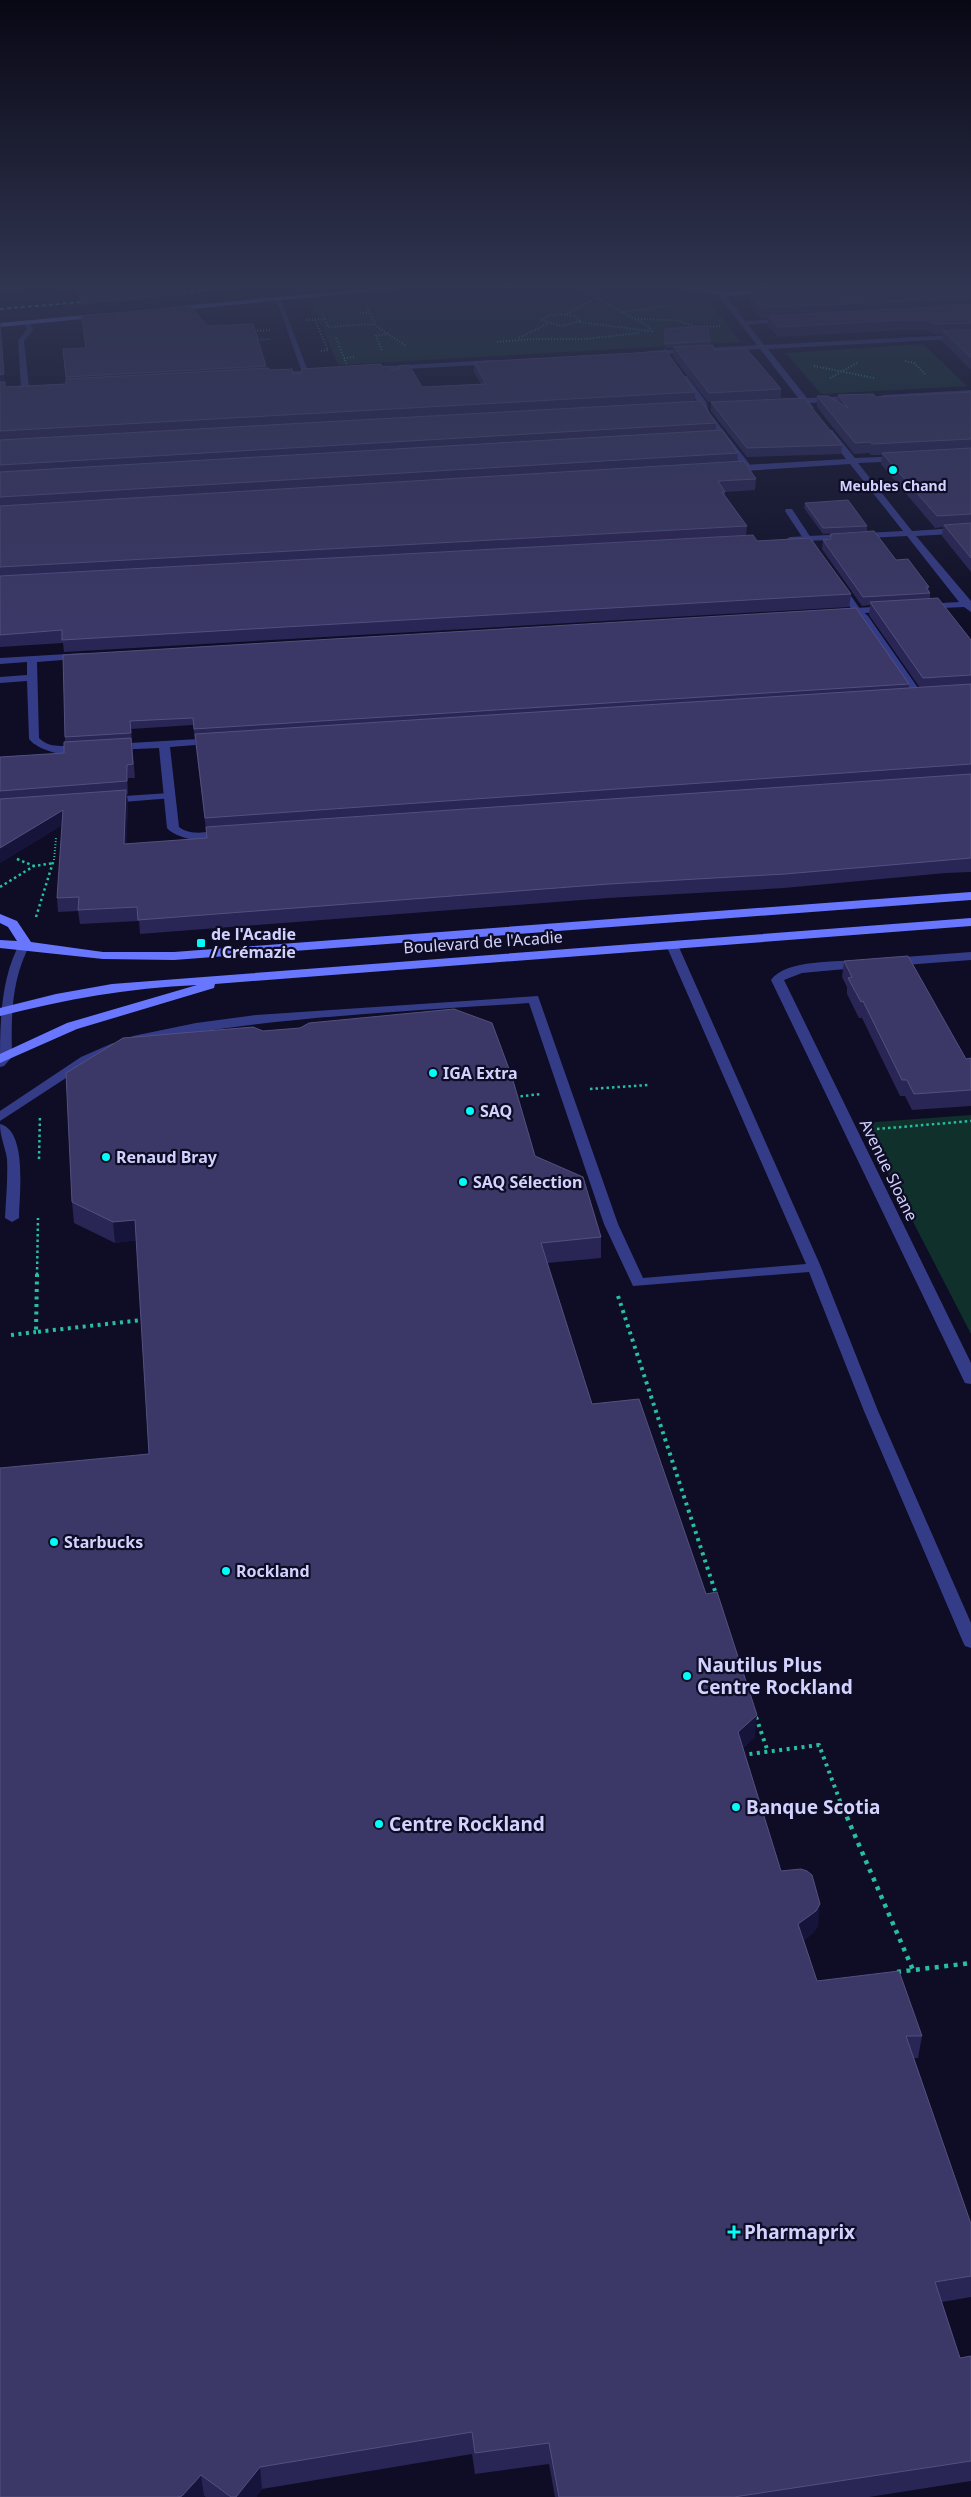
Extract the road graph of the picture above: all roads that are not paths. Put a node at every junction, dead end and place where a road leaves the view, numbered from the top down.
1 (702, 404) edge
2 (807, 404) edge
3 (714, 406) edge
4 (704, 407) junction
5 (694, 408) edge
6 (816, 416) edge
7 (822, 423) edge
8 (715, 437) edge
9 (724, 437) junction
10 (916, 457) edge
11 (852, 461) junction
12 (748, 468) junction
13 (718, 470) edge
14 (788, 512) dead end
15 (971, 530) edge
16 (910, 533) junction
17 (807, 539) junction
18 (777, 541) edge
19 (822, 560) edge
20 (832, 574) edge
21 (969, 606) edge
22 (857, 611) junction
23 (827, 612) edge
24 (95, 656) edge
25 (32, 659) junction
26 (0, 662) edge
27 (33, 678) junction
28 (0, 680) edge
29 (918, 695) edge
30 (224, 740) edge
31 (164, 744) junction
32 (169, 796) junction
33 (97, 801) edge
34 (240, 834) edge
35 (971, 896) edge
36 (0, 918) edge
37 (971, 922) edge
38 (0, 944) edge
39 (25, 944) junction
40 (672, 945) junction
41 (971, 956) edge
42 (227, 980) junction
43 (4, 1011) edge
44 (2, 1060) edge
45 (0, 1117) edge
46 (0, 1128) edge
47 (12, 1218) dead end
48 (814, 1267) junction
49 (971, 1379) edge
50 (971, 1642) edge

1 - 4 lane
2 - 6 street
3 - 4 street
4 - 5 street
4 - 9 lane
7 - 11 street
8 - 9 lane
9 - 12 lane
10 - 11 street
11 - 12 street
11 - 16 street
12 - 13 street
14 - 17 lane
15 - 16 street
16 - 17 street
16 - 21 street
17 - 18 street
17 - 19 lane
20 - 22 lane
21 - 22 street
22 - 23 street
22 - 29 lane
24 - 25 street
25 - 26 street
25 - 27 street
27 - 28 street
27 - 31 street
30 - 31 street
31 - 32 street
32 - 33 lane
32 - 34 street
35 - 39 main road, Boulevard de l'Acadie
36 - 39 main road
37 - 40 main road, Boulevard de l'Acadie
38 - 39 main road, Boulevard de l'Acadie
39 - 43 lane
40 - 42 main road, Boulevard de l'Acadie
40 - 48 lane
41 - 49 street, Avenue Sloane
42 - 43 main road, Boulevard de l'Acadie
42 - 44 main road
43 - 44 lane
45 - 48 lane
46 - 47 lane
48 - 50 lane

